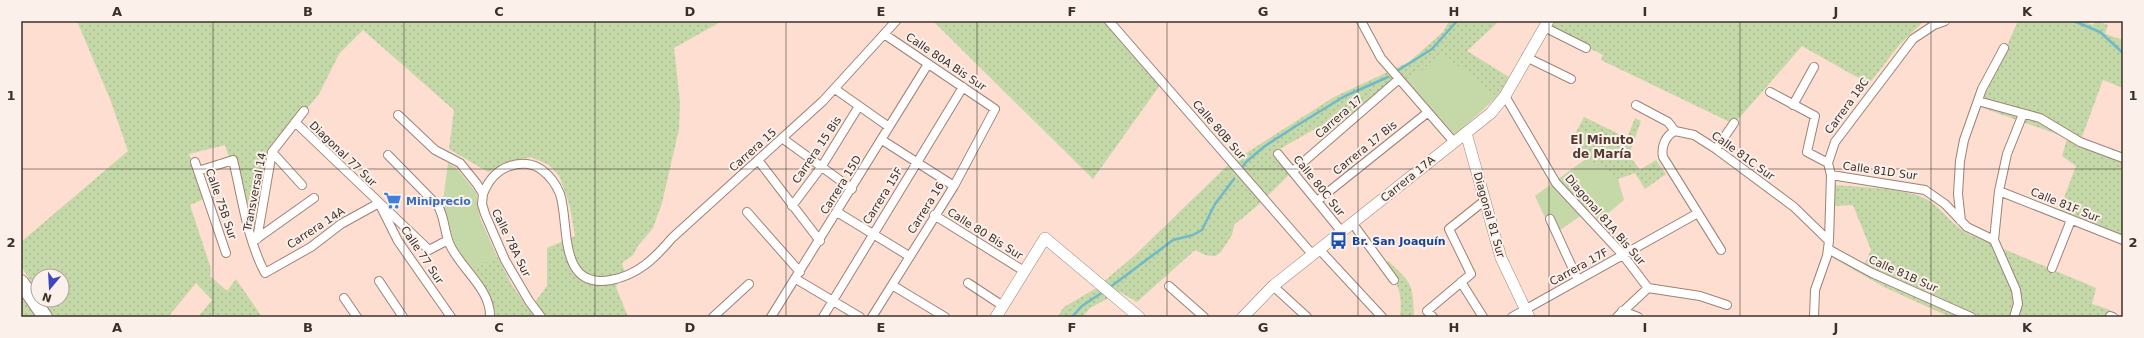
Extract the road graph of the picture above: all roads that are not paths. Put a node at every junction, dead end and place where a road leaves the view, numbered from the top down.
1 (896, 21) edge
2 (1109, 21) edge
3 (1361, 21) edge
4 (1945, 21) edge
5 (1546, 24) edge
6 (884, 34) junction
7 (1586, 48) dead end
8 (2004, 48) dead end
9 (1526, 57) junction
10 (928, 64) junction
11 (1814, 67) dead end
12 (1399, 79) junction
13 (1571, 79) dead end
14 (963, 87) junction
15 (834, 89) junction
16 (1770, 92) dead end
17 (1505, 96) junction
18 (1978, 100) junction
19 (1636, 105) dead end
20 (1794, 105) junction
21 (859, 106) junction
22 (996, 109) joint
23 (304, 111) dead end
24 (1427, 113) junction
25 (2023, 114) junction
26 (398, 115) dead end
27 (295, 122) junction
28 (1734, 123) dead end
29 (889, 127) junction
30 (1675, 131) junction
31 (1466, 133) junction
32 (782, 138) junction
33 (882, 140) junction
34 (1454, 142) junction
35 (1716, 149) junction
36 (272, 152) junction
37 (1278, 154) dead end
38 (388, 155) dead end
39 (2123, 158) edge
40 (758, 160) junction
41 (195, 162) dead end
42 (917, 162) junction
43 (1828, 163) junction
44 (822, 166) junction
45 (198, 171) junction
46 (1293, 171) junction
47 (1831, 175) junction
48 (302, 185) dead end
49 (954, 186) junction
50 (852, 189) junction
51 (1998, 191) junction
52 (483, 194) junction
53 (314, 198) dead end
54 (1317, 201) junction
55 (1484, 201) junction
56 (379, 203) junction
57 (792, 206) junction
58 (747, 212) dead end
59 (837, 212) junction
60 (1698, 213) junction
61 (934, 215) junction
62 (1550, 219) dead end
63 (2071, 220) junction
64 (1961, 221) junction
65 (1353, 224) junction
66 (1342, 232) junction
67 (873, 234) junction
68 (448, 240) junction
69 (820, 240) junction
70 (1994, 240) junction
71 (2123, 240) edge
72 (255, 241) junction
73 (1829, 245) junction
74 (1721, 250) dead end
75 (226, 252) dead end
76 (1316, 252) junction
77 (1624, 255) junction
78 (909, 256) junction
79 (2052, 268) dead end
80 (1024, 271) junction
81 (798, 275) junction
82 (1394, 280) dead end
83 (1578, 280) junction
84 (379, 281) dead end
85 (21, 282) edge
86 (1461, 282) junction
87 (968, 283) dead end
88 (749, 284) dead end
89 (892, 285) junction
90 (1169, 286) dead end
91 (1273, 286) junction
92 (1648, 288) junction
93 (344, 298) dead end
94 (833, 301) junction
95 (1727, 305) dead end
96 (1003, 306) junction
97 (1527, 313) edge
98 (1619, 314) edge
99 (45, 317) edge
100 (357, 317) edge
101 (403, 317) edge
102 (451, 317) edge
103 (490, 317) edge
104 (542, 317) edge
105 (713, 317) edge
106 (771, 317) edge
107 (823, 317) edge
108 (860, 317) edge
109 (872, 317) edge
110 (945, 317) edge
111 (996, 317) edge
112 (1139, 317) edge
113 (1204, 317) edge
114 (1243, 317) edge
115 (1307, 317) edge
116 (1382, 317) edge
117 (1433, 317) edge
118 (1483, 317) edge
119 (1512, 317) edge
120 (1638, 317) edge
121 (1814, 317) edge
122 (1971, 317) edge
123 (2014, 317) edge

1 - 6 street, Carrera 15
2 - 76 street, Calle 80B Sur
3 - 12 street
4 - 43 street, Carrera 18C
5 - 7 street
5 - 9 street, Carrera 17A
6 - 10 street, Calle 80A Bis Sur
6 - 15 street, Carrera 15
8 - 18 street
9 - 13 street
9 - 17 street, Carrera 17A
10 - 14 street, Calle 80A Bis Sur
10 - 29 street, Carrera 15D
11 - 20 street
12 - 24 street
12 - 46 street, Carrera 17
14 - 22 street, Calle 80A Bis Sur
14 - 42 street, Carrera 15F
15 - 21 street
15 - 32 street, Carrera 15
16 - 20 street
17 - 31 street, Carrera 17A
17 - 77 street, Diagonal 81A Bis Sur
18 - 25 street
18 - 64 street
19 - 30 street, Calle 81C Sur
20 - 43 street
21 - 29 street
21 - 44 street, Carrera 15 Bis
22 - 49 street, Carrera 16
23 - 27 street, Transversal 14
24 - 34 street
24 - 54 street, Carrera 17 Bis
25 - 39 street
25 - 51 street
26 - 52 street
27 - 36 street, Transversal 14
27 - 56 street, Diagonal 77 Sur
28 - 35 street
29 - 33 street, Carrera 15D
30 - 35 street, Calle 81C Sur
30 - 60 street
31 - 34 street, Carrera 17A
31 - 55 street, Diagonal 81 Sur
32 - 40 street, Carrera 15
32 - 44 street
33 - 42 street
33 - 50 street, Carrera 15D
34 - 65 street, Carrera 17A
35 - 73 street, Calle 81C Sur
36 - 48 street
36 - 72 street, Transversal 14
37 - 46 street, Calle 80C Sur
38 - 68 street
40 - 52 street, Carrera 15
40 - 57 street
41 - 45 street, Calle 75B Sur
42 - 49 street
42 - 67 street, Carrera 15F
43 - 47 street, Carrera 18C
44 - 50 street
44 - 57 street, Carrera 15 Bis
45 - 72 street
45 - 75 street, Calle 75B Sur
46 - 54 street, Calle 80C Sur
47 - 64 street, Calle 81D Sur
47 - 73 street, Carrera 18C
49 - 61 street, Carrera 16
50 - 59 street, Carrera 15D
51 - 63 street, Calle 81F Sur
51 - 70 street
52 - 104 street, Calle 78A Sur
53 - 72 street
54 - 66 street, Calle 80C Sur
55 - 86 street
55 - 97 street, Diagonal 81 Sur
56 - 68 street, Diagonal 77 Sur
56 - 72 street, Carrera 14A
56 - 102 street, Calle 77 Sur
57 - 69 street
58 - 81 street
59 - 67 street
59 - 69 street, Carrera 15D
60 - 74 street
60 - 77 street, Carrera 17F
61 - 78 street, Carrera 16
61 - 80 street, Calle 80 Bis Sur
62 - 83 street
63 - 71 street, Calle 81F Sur
63 - 79 street
64 - 70 street, Calle 81D Sur
65 - 66 street, Carrera 17A
65 - 82 street
66 - 76 street, Carrera 17A
67 - 78 street
67 - 94 street, Carrera 15F
68 - 103 street
69 - 81 street, Carrera 15D
70 - 123 street
73 - 121 street, Carrera 18C
73 - 122 street, Calle 81B Sur
76 - 91 street, Carrera 17A
76 - 116 street, Calle 80B Sur
77 - 83 street, Carrera 17F
77 - 92 street, Diagonal 81A Bis Sur
78 - 89 street, Carrera 16
80 - 96 street
80 - 112 street
81 - 94 street
81 - 106 street, Carrera 15D
83 - 97 street, Carrera 17F
84 - 101 street
85 - 99 highway
86 - 117 street
86 - 118 street
87 - 96 street
88 - 105 street
89 - 109 street, Carrera 16
89 - 110 street
90 - 113 street
91 - 114 street, Carrera 17A
91 - 115 street
92 - 95 street
92 - 98 street
93 - 100 street
94 - 107 street, Carrera 15F
94 - 108 street
96 - 111 street
97 - 119 street, Carrera 17F
98 - 120 street

